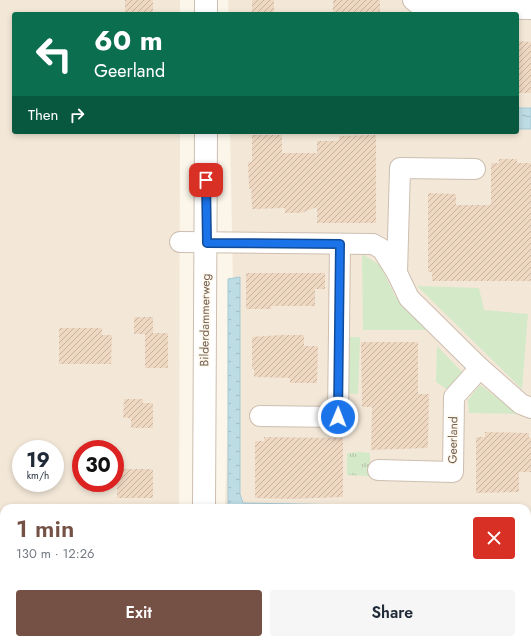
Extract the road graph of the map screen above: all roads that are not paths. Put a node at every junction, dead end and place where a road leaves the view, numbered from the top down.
1 (206, 0) edge
2 (414, 1) edge
3 (531, 9) edge
4 (206, 12) edge
5 (206, 134) edge
6 (475, 169) dead end
7 (180, 242) dead end
8 (207, 243) junction
9 (340, 244) junction
10 (397, 273) junction
11 (480, 368) junction
12 (531, 408) edge
13 (260, 416) dead end
14 (378, 470) dead end
15 (204, 504) edge

1 - 4 street
2 - 3 street
5 - 8 street, Bilderdammerweg
6 - 10 street
7 - 8 street
8 - 9 street
8 - 15 street, Bilderdammerweg
9 - 10 street
9 - 13 street
10 - 11 street
11 - 12 street
11 - 14 street, Geerland

